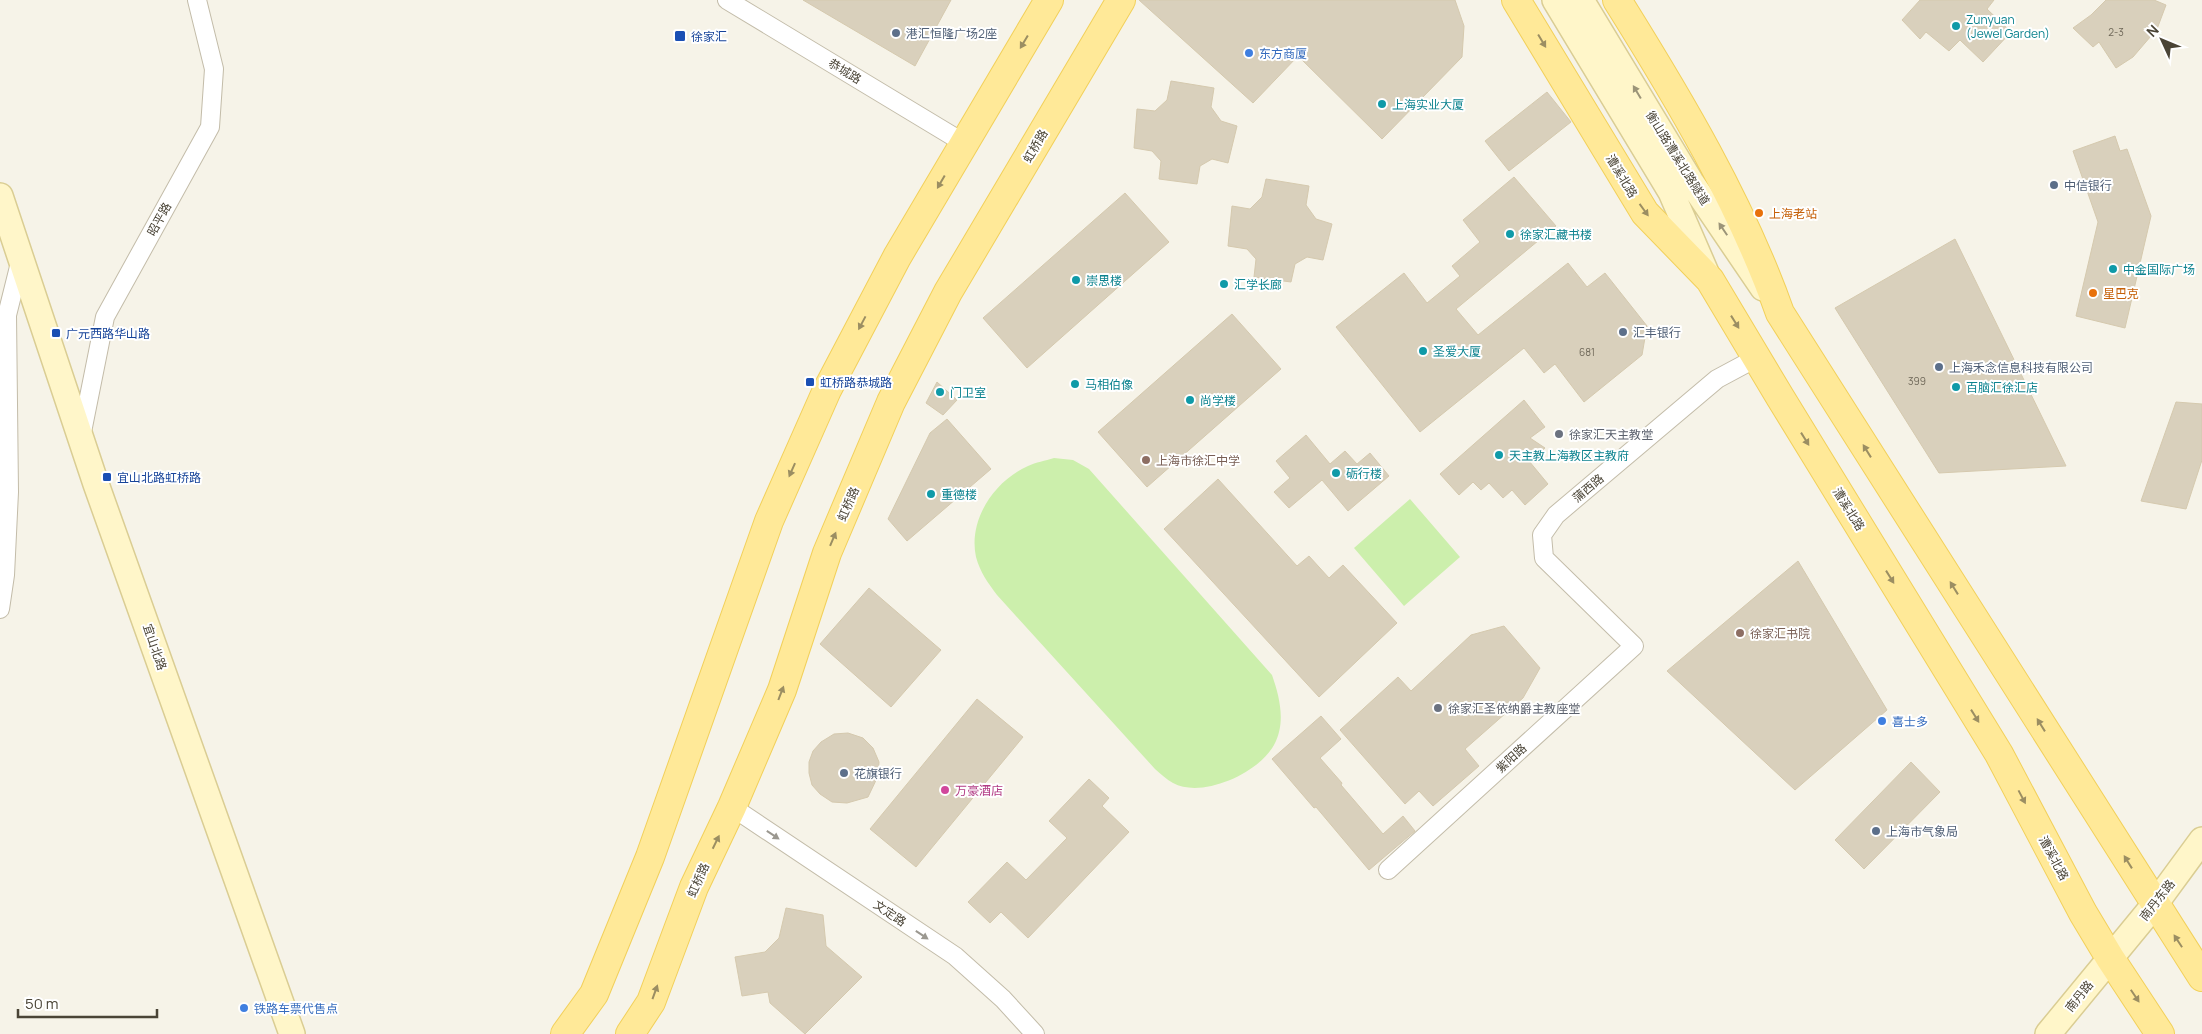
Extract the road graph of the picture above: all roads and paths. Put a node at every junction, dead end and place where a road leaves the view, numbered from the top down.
1 (197, 0) edge
2 (727, 0) edge
3 (1049, 0) edge
4 (1121, 0) edge
5 (1516, 0) edge
6 (1555, 0) edge
7 (1581, 0) edge
8 (1617, 0) edge
9 (964, 143) junction
10 (0, 196) edge
11 (22, 258) junction
12 (1710, 280) junction
13 (1780, 313) junction
14 (1758, 357) junction
15 (81, 437) junction
16 (0, 609) edge
17 (1634, 646) joint
18 (732, 807) junction
19 (2202, 840) edge
20 (1388, 870) dead end
21 (2154, 904) junction
22 (2110, 958) junction
23 (2202, 978) edge
24 (292, 1034) edge
25 (565, 1034) edge
26 (630, 1034) edge
27 (1035, 1034) edge
28 (2048, 1034) edge
29 (2160, 1034) edge

1 - 15 street, 昭平路
2 - 9 street, 恭城路
3 -> 9 main road
18 -> 4 main road, 虹桥路
5 -> 12 main road, 漕溪北路
6 - 12 main road, 衡山路漕溪北路隧道
13 -> 7 main road, 衡山路漕溪北路隧道
8 - 13 main road
9 -> 25 main road
10 - 11 main road, 宜山北路
11 - 15 main road, 宜山北路
11 - 16 street
12 -> 14 main road, 漕溪北路
21 -> 13 main road
14 - 17 street, 蒲西路
14 -> 22 main road, 漕溪北路
15 - 24 main road, 宜山北路
17 - 20 street, 紫阳路
26 -> 18 main road, 虹桥路
18 -> 27 street, 文定路
19 - 21 main road, 南丹东路
21 - 22 main road, 南丹东路
23 -> 21 main road
22 - 28 main road, 南丹路
22 -> 29 main road, 漕溪北路

